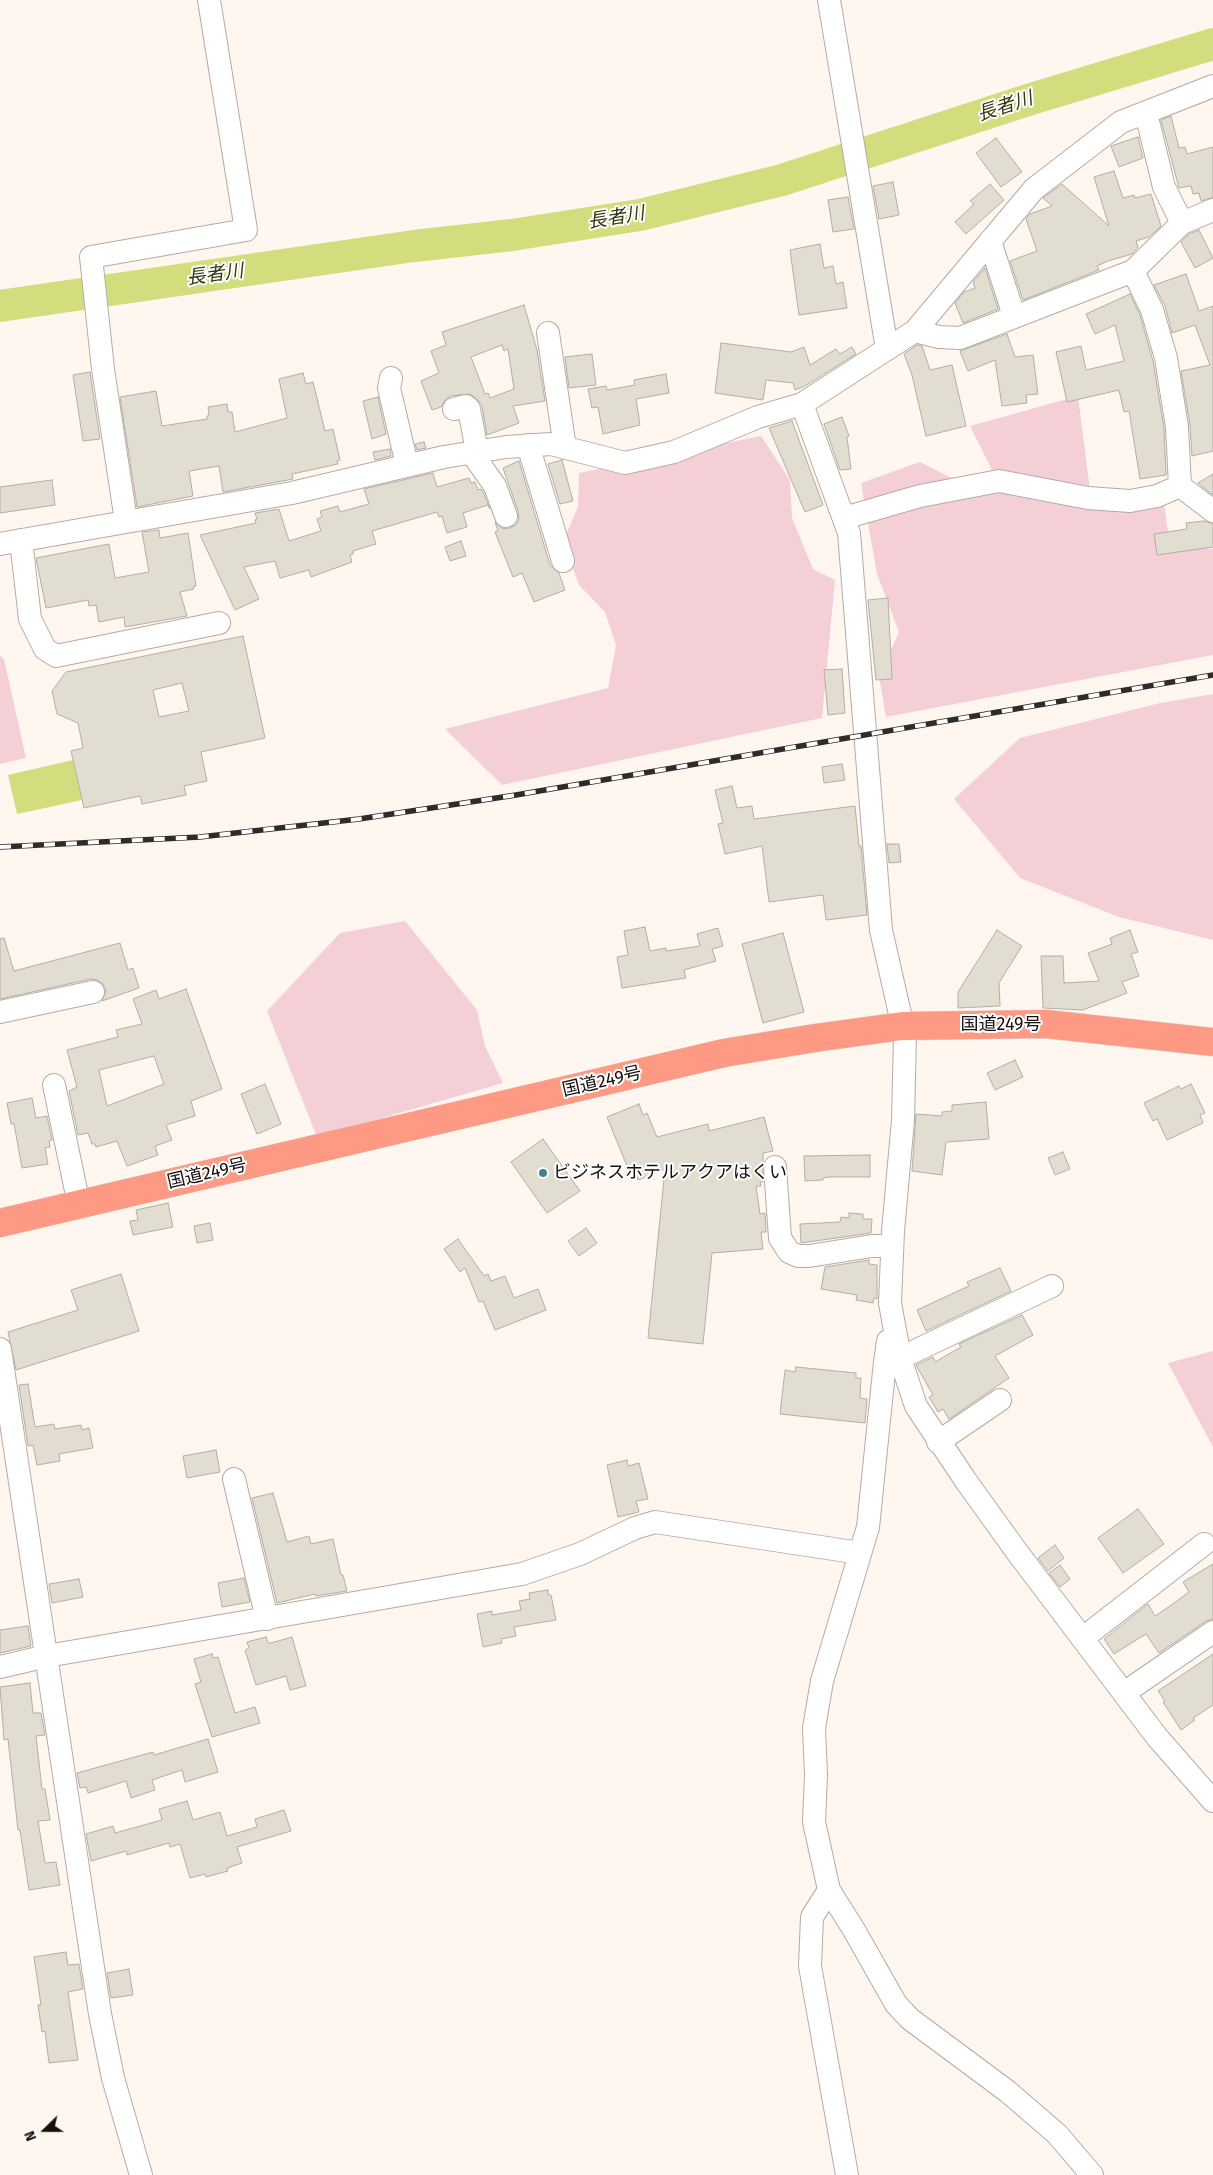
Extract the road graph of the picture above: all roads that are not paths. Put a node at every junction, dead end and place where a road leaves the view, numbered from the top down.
1 (209, 0) edge
2 (829, 0) edge
3 (1211, 92) edge
4 (1146, 113) junction
5 (1213, 210) edge
6 (1182, 222) junction
7 (990, 241) junction
8 (1133, 271) junction
9 (1014, 316) junction
10 (915, 331) junction
11 (548, 333) dead end
12 (886, 349) junction
13 (391, 378) dead end
14 (802, 404) junction
15 (454, 408) dead end
16 (528, 445) junction
17 (565, 448) junction
18 (474, 452) junction
19 (407, 465) junction
20 (1180, 486) junction
21 (1213, 511) edge
22 (506, 516) dead end
23 (844, 518) junction
24 (126, 522) junction
25 (10, 542) edge
26 (562, 561) dead end
27 (219, 623) dead end
28 (92, 992) dead end
29 (0, 1012) edge
30 (902, 1026) junction
31 (1213, 1042) edge
32 (54, 1085) dead end
33 (774, 1166) dead end
34 (79, 1205) junction
35 (0, 1223) edge
36 (892, 1246) junction
37 (1052, 1286) dead end
38 (898, 1348) junction
39 (0, 1349) edge
40 (1000, 1400) dead end
41 (938, 1442) junction
42 (234, 1479) dead end
43 (1204, 1544) dead end
44 (860, 1553) junction
45 (267, 1619) junction
46 (1213, 1632) edge
47 (1083, 1638) junction
48 (47, 1656) junction
49 (0, 1667) edge
50 (1124, 1693) junction
51 (1213, 1801) edge
52 (829, 1890) junction
53 (141, 2175) edge
54 (847, 2175) edge
55 (1092, 2175) edge

1 - 24 street
2 - 12 street
3 - 4 street
4 - 6 street
4 - 7 street
5 - 6 street
6 - 8 street
7 - 9 street
7 - 10 street
8 - 9 street
8 - 20 street
9 - 10 street
10 - 12 street
11 - 17 street
12 - 14 street
13 - 19 street
14 - 17 street
14 - 23 street
15 - 18 street
16 - 17 street
16 - 18 street
16 - 26 street
18 - 19 street
18 - 22 street
19 - 24 street
20 - 21 street
20 - 23 street
23 - 30 street
24 - 25 street
25 - 27 street
28 - 29 street
30 - 31 highway, 国道249号
30 - 34 highway, 国道249号
30 - 36 street
32 - 34 street
33 - 36 street
34 - 35 highway, 国道249号
36 - 38 street
37 - 38 street
38 - 41 street
38 - 44 street
39 - 48 street
40 - 41 street
41 - 47 street
42 - 45 street
43 - 47 street
44 - 45 street
44 - 52 street
45 - 48 street
46 - 50 street
47 - 50 street
48 - 49 street
48 - 53 street
50 - 51 street
52 - 54 street
52 - 55 street

